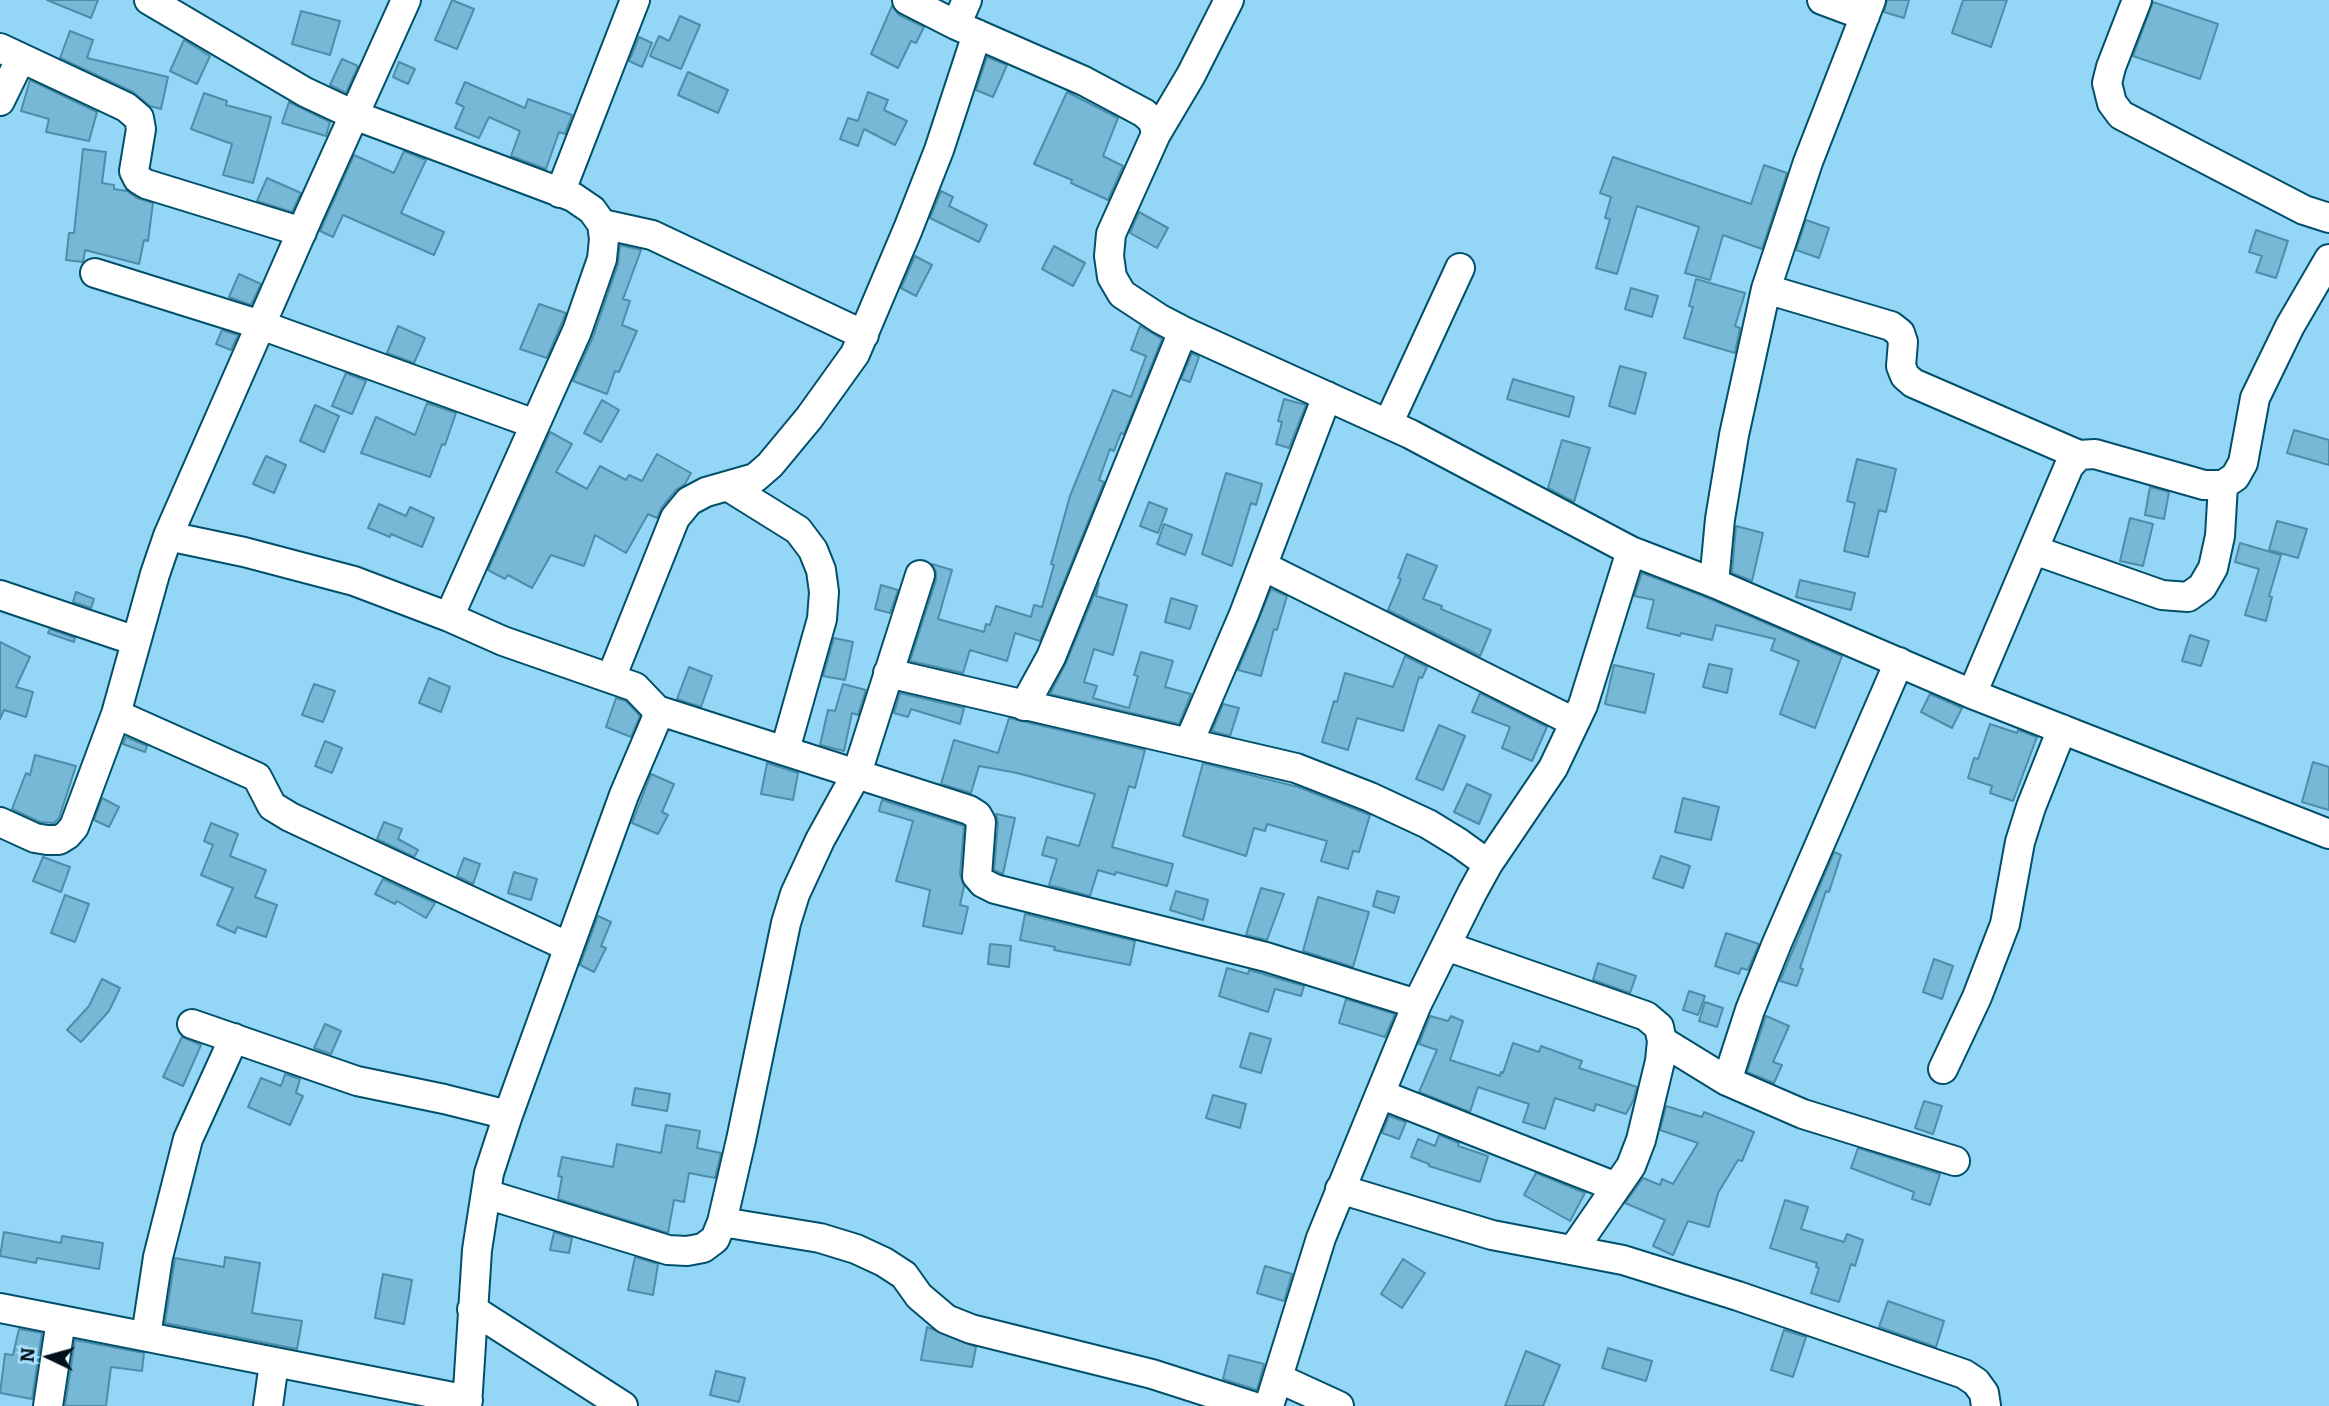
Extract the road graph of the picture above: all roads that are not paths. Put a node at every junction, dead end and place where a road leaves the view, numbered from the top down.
1 (149, 0) edge
2 (407, 0) edge
3 (635, 0) edge
4 (907, 0) edge
5 (1229, 0) edge
6 (1822, 0) edge
7 (2137, 0) edge
8 (1868, 8) edge
9 (967, 19) edge
10 (10, 53) edge
11 (0, 101) edge
12 (354, 115) junction
13 (1156, 134) junction
14 (560, 193) junction
15 (2329, 219) edge
16 (602, 224) junction
17 (302, 232) junction
18 (2329, 259) edge
19 (1461, 268) dead end
20 (95, 273) dead end
21 (1766, 289) junction
22 (261, 325) junction
23 (1183, 331) junction
24 (864, 335) junction
25 (1327, 396) junction
26 (535, 424) junction
27 (1388, 424) junction
28 (2079, 455) junction
29 (2223, 485) junction
30 (729, 487) junction
31 (168, 537) junction
32 (2034, 550) junction
33 (1631, 551) junction
34 (1263, 566) junction
35 (920, 575) dead end
36 (1714, 583) junction
37 (0, 595) edge
38 (449, 617) junction
39 (136, 641) junction
40 (1899, 662) junction
41 (888, 673) junction
42 (611, 678) junction
43 (1972, 694) junction
44 (1024, 706) junction
45 (657, 710) junction
46 (117, 714) junction
47 (1574, 722) junction
48 (2062, 729) junction
49 (1189, 742) junction
50 (785, 750) junction
51 (857, 773) junction
52 (2, 828) edge
53 (2329, 834) edge
54 (1488, 864) junction
55 (1446, 946) junction
56 (569, 947) junction
57 (1417, 1004) junction
58 (192, 1024) dead end
59 (234, 1038) junction
60 (1662, 1041) junction
61 (1943, 1069) dead end
62 (1727, 1081) junction
63 (1380, 1094) junction
64 (508, 1115) junction
65 (1955, 1161) dead end
66 (1616, 1187) junction
67 (1340, 1189) junction
68 (486, 1194) junction
69 (722, 1222) junction
70 (1573, 1250) junction
71 (0, 1308) edge
72 (472, 1309) junction
73 (61, 1320) junction
74 (146, 1336) junction
75 (274, 1363) junction
76 (1278, 1378) junction
77 (467, 1403) edge
78 (48, 1406) edge
79 (268, 1406) edge
80 (622, 1406) edge
81 (1252, 1406) edge
82 (1269, 1406) edge
83 (1339, 1406) edge
84 (1986, 1406) edge

1 - 12 street
2 - 12 street
3 - 14 street
4 - 9 street
5 - 13 street
6 - 8 street
7 - 15 street
8 - 21 street
9 - 13 street
9 - 24 street
10 - 11 street
10 - 17 street
12 - 14 street
12 - 17 street
13 - 23 street
14 - 16 street
16 - 24 street
16 - 26 street
17 - 22 street
18 - 29 street
19 - 27 street
20 - 22 street
21 - 28 street
21 - 36 street
22 - 26 street
22 - 31 street
23 - 25 street
23 - 44 street
24 - 30 street
25 - 27 street
25 - 34 street
26 - 38 street
27 - 33 street
28 - 29 street
28 - 32 street
29 - 32 street
30 - 42 street
30 - 50 street
31 - 38 street
31 - 39 street
32 - 43 street
33 - 36 street
33 - 47 street
34 - 47 street
34 - 49 street
35 - 41 street
36 - 40 street
37 - 39 street
38 - 42 street
39 - 46 street
40 - 43 street
40 - 62 street
41 - 44 street
41 - 51 street
42 - 45 street
43 - 48 street
44 - 49 street
45 - 50 street
45 - 56 street
46 - 52 street
46 - 56 street
47 - 54 street
48 - 53 street
48 - 61 street
49 - 54 street
50 - 51 street
51 - 57 street
51 - 69 street
54 - 55 street
55 - 57 street
55 - 60 street
56 - 64 street
57 - 63 street
58 - 59 street
59 - 64 street
59 - 74 street
60 - 62 street
60 - 66 street
62 - 65 street
63 - 66 street
63 - 67 street
64 - 68 street
66 - 70 street
67 - 70 street
67 - 76 street
68 - 69 street
68 - 72 street
69 - 81 street
70 - 84 street
71 - 73 street
72 - 77 street
72 - 80 street
73 - 74 street
73 - 78 street
74 - 75 street
75 - 77 street
75 - 79 street
76 - 82 street
76 - 83 street

